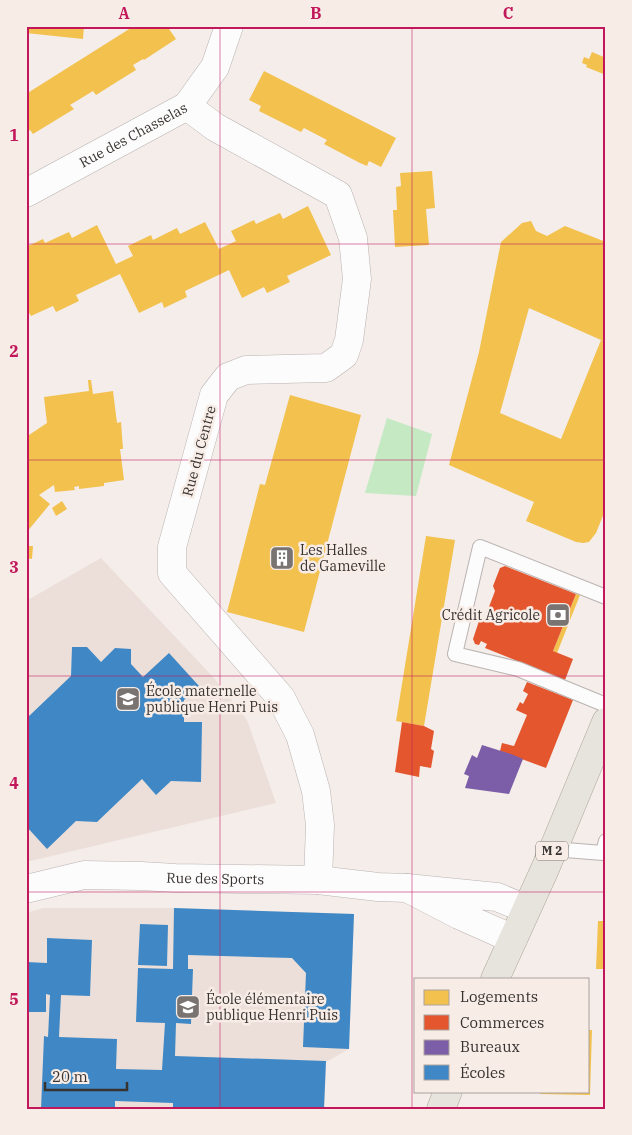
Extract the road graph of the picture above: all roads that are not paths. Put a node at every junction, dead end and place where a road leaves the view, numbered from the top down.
1 (229, 26) edge
2 (187, 106) junction
3 (26, 193) edge
4 (606, 597) edge
5 (606, 705) edge
6 (602, 738) edge
7 (606, 841) edge
8 (553, 849) junction
9 (318, 880) junction
10 (407, 888) junction
11 (26, 889) edge
12 (526, 909) junction
13 (512, 939) junction
14 (494, 978) edge
15 (448, 1092) edge
16 (441, 1109) edge

1 - 2 street, Rue des Chasselas
2 - 3 street, Rue des Chasselas
2 - 9 street, Rue du Centre
4 - 5 lane
6 - 8 main road, M 2
7 - 8 lane
8 - 12 main road, M 2
9 - 10 street, Rue des Sports
9 - 11 street, Rue des Sports
10 - 12 street, Rue des Sports
10 - 13 street, Rue des Sports
12 - 13 main road, M 2
13 - 14 main road, M 2
15 - 16 main road

